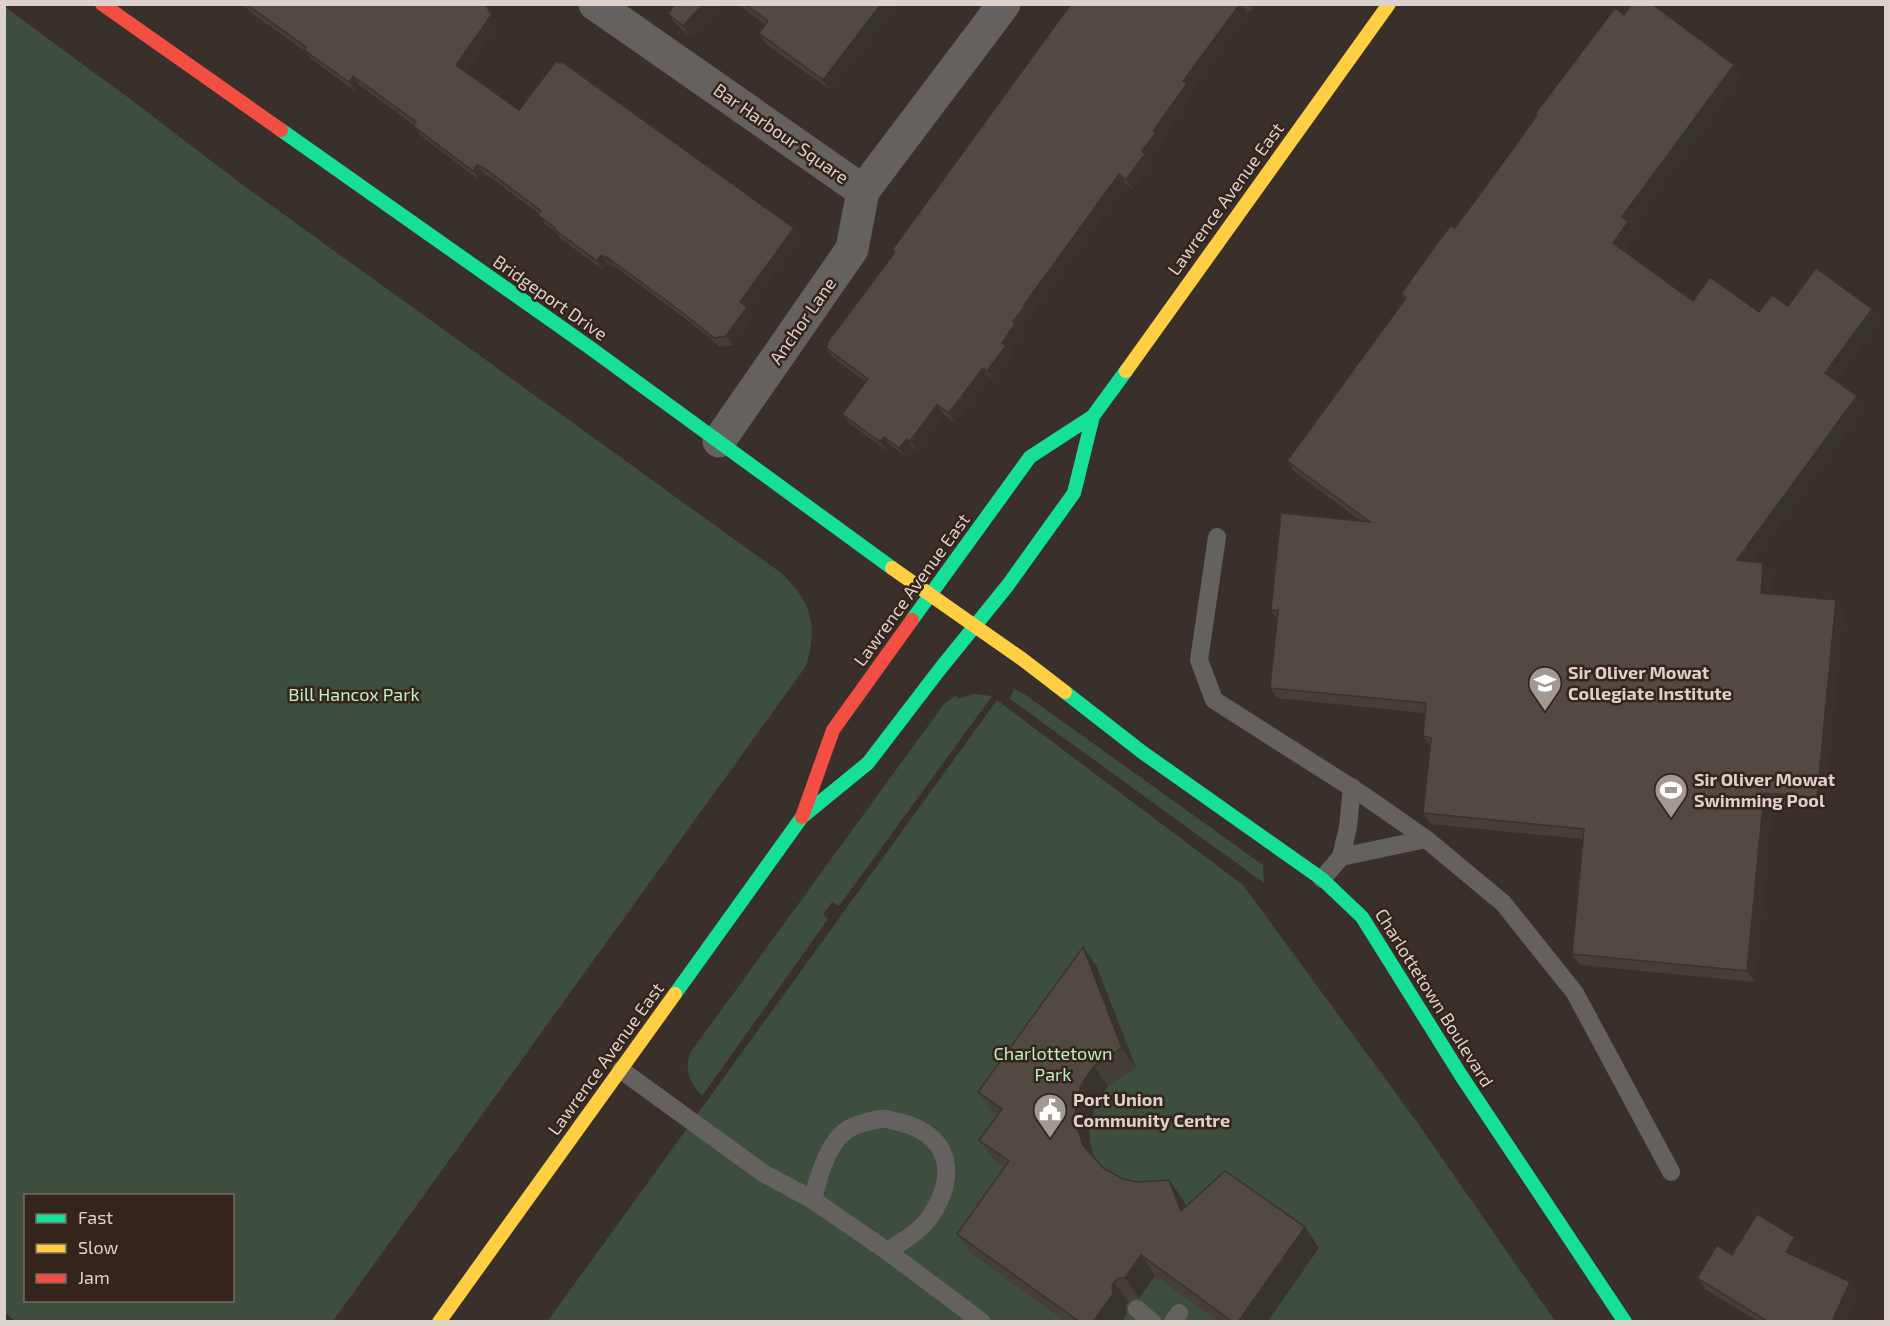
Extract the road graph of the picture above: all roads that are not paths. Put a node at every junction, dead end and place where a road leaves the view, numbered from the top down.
1 (596, 4) edge
2 (1004, 4) edge
3 (1389, 4) edge
4 (111, 7) edge
5 (863, 191) junction
6 (1093, 416) junction
7 (720, 441) junction
8 (1217, 537) dead end
9 (930, 596) junction
10 (975, 626) junction
11 (1352, 787) junction
12 (802, 817) junction
13 (1426, 839) junction
14 (1341, 857) junction
15 (1322, 879) junction
16 (621, 1070) junction
17 (1671, 1172) dead end
18 (813, 1200) junction
19 (887, 1251) junction
20 (1137, 1309) dead end
21 (439, 1322) edge
22 (982, 1322) edge
23 (1152, 1322) edge
24 (1625, 1322) edge

1 - 5 street, Bar Harbour Square
2 - 5 street, Bar Harbour Square
3 - 6 main road, Lawrence Avenue East
4 - 7 main road, Bridgeport Drive
5 - 7 street, Anchor Lane
6 - 9 main road, Lawrence Avenue East
6 - 10 main road, Lawrence Avenue East
7 - 9 main road, Bridgeport Drive
8 - 11 lane
9 - 10 main road, Bridgeport Drive
9 - 12 main road, Lawrence Avenue East
10 - 12 main road, Lawrence Avenue East
10 - 15 main road, Charlottetown Boulevard
11 - 13 lane
11 - 14 lane
12 - 16 main road, Lawrence Avenue East
13 - 14 lane
13 - 17 lane
14 - 15 lane
15 - 24 main road, Charlottetown Boulevard
16 - 18 lane
16 - 21 main road, Lawrence Avenue East
18 - 19 lane
18 - 19 lane
19 - 22 lane
20 - 23 lane

